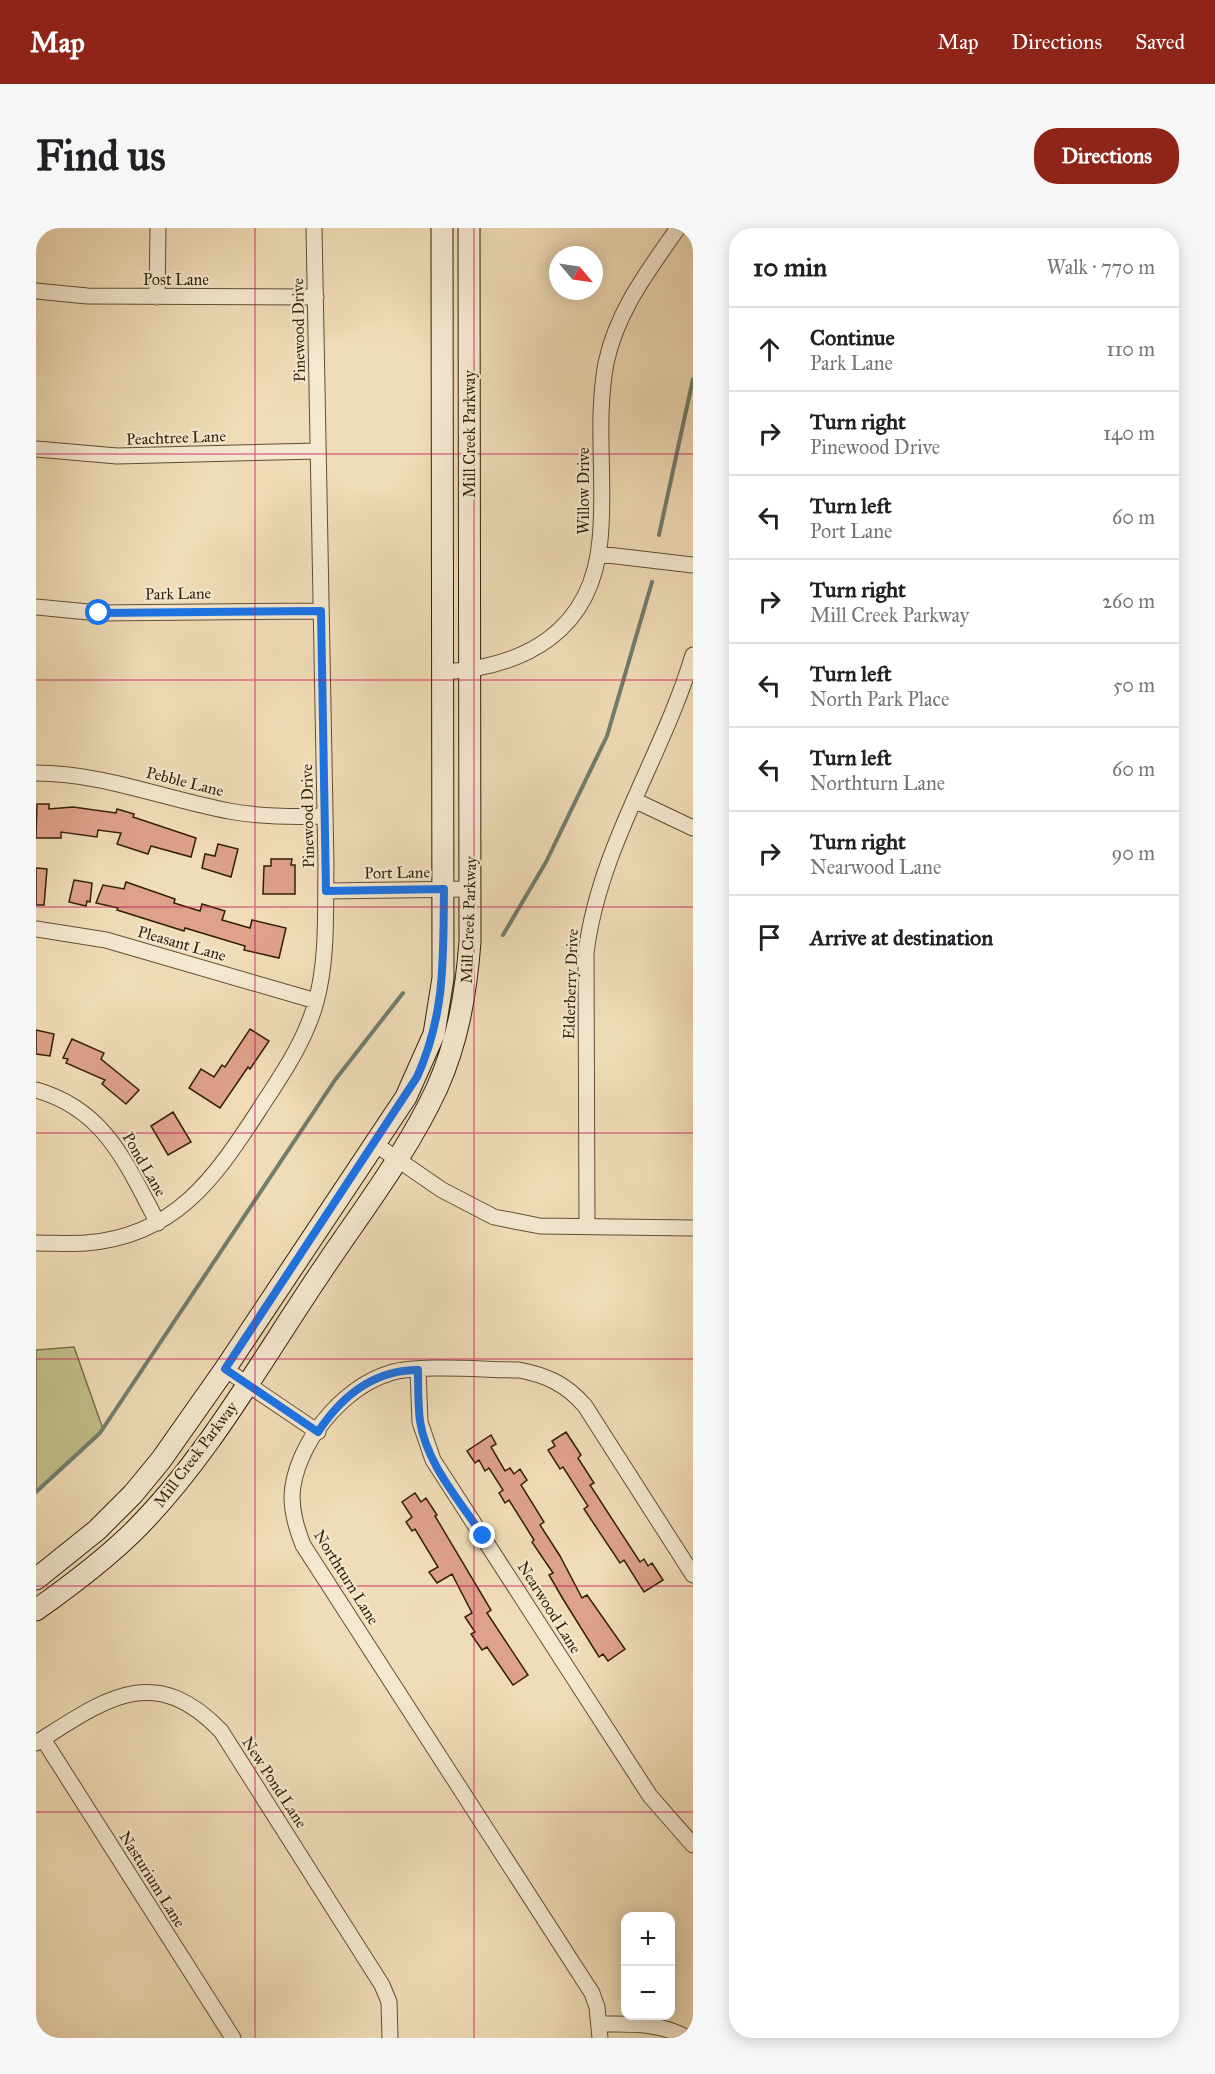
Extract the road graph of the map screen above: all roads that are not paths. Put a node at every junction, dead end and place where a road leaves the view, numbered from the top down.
1 (158, 228) edge
2 (315, 228) edge
3 (442, 228) edge
4 (469, 228) edge
5 (673, 230) edge
6 (36, 291) edge
7 (158, 297) junction
8 (315, 297) junction
9 (36, 449) edge
10 (318, 451) junction
11 (599, 554) junction
12 (693, 565) edge
13 (36, 607) edge
14 (321, 611) junction
15 (693, 655) edge
16 (470, 670) junction
17 (443, 672) junction
18 (36, 773) edge
19 (634, 800) junction
20 (325, 816) junction
21 (693, 828) edge
22 (444, 889) junction
23 (470, 889) junction
24 (326, 891) junction
25 (36, 929) edge
26 (316, 1001) junction
27 (36, 1090) edge
28 (375, 1144) junction
29 (396, 1160) junction
30 (158, 1223) junction
31 (587, 1227) junction
32 (693, 1228) edge
33 (36, 1243) edge
34 (225, 1369) junction
35 (418, 1370) junction
36 (246, 1384) junction
37 (318, 1432) junction
38 (693, 1575) edge
39 (36, 1579) edge
40 (36, 1610) edge
41 (40, 1741) edge
42 (693, 1845) edge
43 (600, 2031) edge
44 (233, 2038) edge
45 (390, 2038) edge
46 (687, 2038) edge

1 - 7 street
2 - 8 street, Pinewood Drive
3 - 17 main road, Mill Creek Parkway
4 - 16 main road, Mill Creek Parkway
5 - 11 street, Willow Drive
6 - 7 street, Post Lane
7 - 8 street, Post Lane
8 - 10 street, Pinewood Drive
9 - 10 street, Peachtree Lane
10 - 14 street, Pinewood Drive
11 - 12 street
11 - 16 street, Willow Drive
13 - 14 street, Park Lane
14 - 20 street, Pinewood Drive
15 - 19 street, Elderberry Drive
16 - 17 street, Willow Drive
16 - 23 main road, Mill Creek Parkway
17 - 22 main road, Mill Creek Parkway
18 - 20 street, Pebble Lane
19 - 21 street
19 - 31 street, Elderberry Drive
20 - 24 street, Pinewood Drive
22 - 23 street, Port Lane
22 - 24 street, Port Lane
22 - 28 main road, Mill Creek Parkway
23 - 29 main road, Mill Creek Parkway
24 - 26 street, Pinewood Drive
25 - 26 street, Pleasant Lane
26 - 30 street, Pinewood Drive
27 - 30 street, Pond Lane
28 - 29 street
28 - 34 main road, Mill Creek Parkway
29 - 31 street
29 - 36 main road, Mill Creek Parkway
30 - 33 street, Pinewood Drive
31 - 32 street
34 - 36 street
34 - 39 main road, Mill Creek Parkway
35 - 37 street, Northturn Lane
35 - 38 street, Northturn Lane
35 - 42 street, Nearwood Lane
36 - 37 street
36 - 40 main road, Mill Creek Parkway
37 - 43 street, Northturn Lane
41 - 44 street, Nasturium Lane
41 - 45 street, New Pond Lane
43 - 46 street

